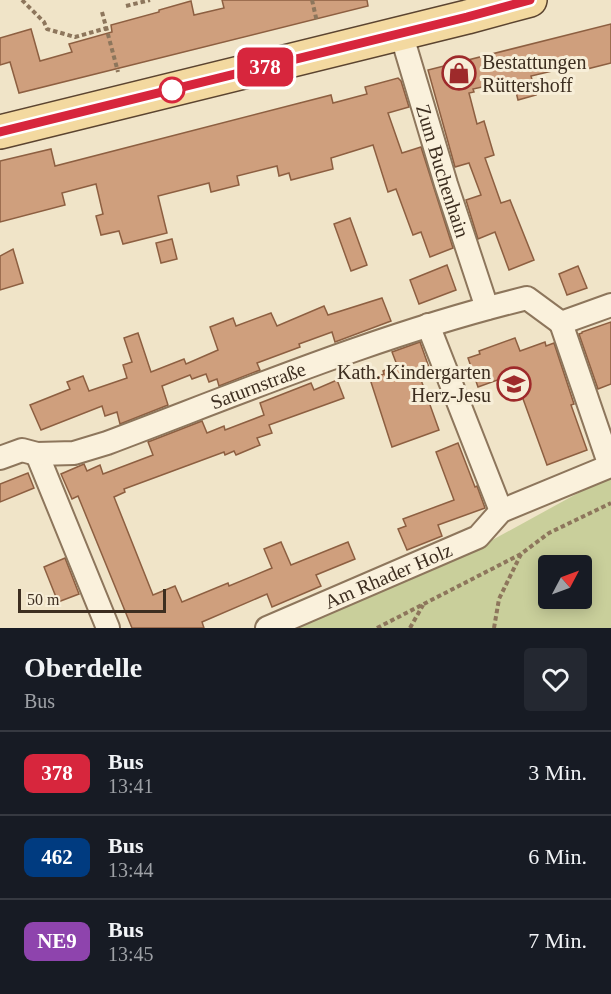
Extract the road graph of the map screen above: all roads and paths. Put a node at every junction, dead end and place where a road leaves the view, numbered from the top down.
1 (22, 0) edge
2 (150, 0) edge
3 (312, 0) edge
4 (530, 0) edge
5 (126, 6) dead end
6 (464, 9) edge
7 (102, 12) dead end
8 (317, 22) dead end
9 (106, 28) junction
10 (401, 33) junction
11 (118, 72) dead end
12 (0, 132) edge
13 (611, 305) edge
14 (487, 308) junction
15 (561, 323) junction
16 (428, 325) junction
17 (37, 454) junction
18 (0, 458) edge
19 (611, 503) edge
20 (501, 511) junction
21 (521, 554) junction
22 (423, 603) junction
23 (108, 628) edge
24 (267, 628) edge
25 (377, 628) edge
26 (410, 628) edge
27 (494, 628) edge

1 - 9 path
2 - 5 path
3 - 8 path
4 - 6 main road
6 - 10 main road
7 - 9 path
9 - 11 path
10 - 12 main road
10 - 14 street, Zum Buchenhain
13 - 15 street
14 - 15 street, Saturnstraße
14 - 16 street, Saturnstraße
15 - 20 street, Am Rhader Holz
16 - 17 street, Saturnstraße
16 - 20 street
17 - 18 street, Saturnstraße
17 - 23 street
19 - 21 path
20 - 24 street, Am Rhader Holz
21 - 22 path
21 - 27 path
22 - 25 path
22 - 26 path

